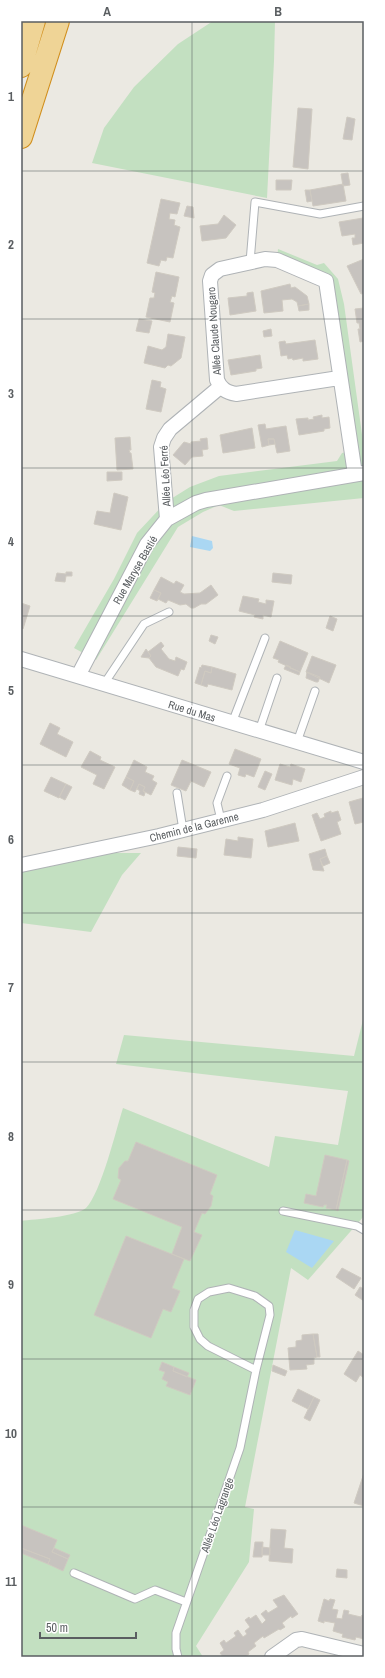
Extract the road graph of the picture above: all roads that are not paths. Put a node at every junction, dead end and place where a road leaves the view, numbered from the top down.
1 (23, 21) edge
2 (34, 21) edge
3 (49, 21) edge
4 (58, 21) edge
5 (21, 29) edge
6 (21, 66) edge
7 (21, 124) edge
8 (21, 137) edge
9 (364, 206) edge
10 (250, 262) junction
11 (339, 378) junction
12 (220, 386) junction
13 (360, 474) edge
14 (167, 519) junction
15 (169, 612) dead end
16 (266, 638) dead end
17 (21, 659) edge
18 (78, 676) junction
19 (277, 678) dead end
20 (104, 684) junction
21 (315, 691) dead end
22 (232, 723) junction
23 (259, 731) junction
24 (297, 742) junction
25 (364, 762) edge
26 (227, 776) dead end
27 (364, 777) edge
28 (177, 793) dead end
29 (221, 820) junction
30 (183, 830) junction
31 (21, 865) edge
32 (283, 1211) dead end
33 (364, 1230) edge
34 (256, 1370) junction
35 (74, 1572) dead end
36 (186, 1602) junction
37 (364, 1654) edge
38 (178, 1657) edge
39 (272, 1657) edge

1 - 5 highway
2 - 6 highway
3 - 7 highway
4 - 8 highway
9 - 10 lane
10 - 11 street, Allée Claude Nougaro
10 - 12 street, Allée Claude Nougaro
11 - 12 street, Allée Claude Nougaro
11 - 13 street, Allée Claude Nougaro
12 - 14 street, Allée Léo Ferré
13 - 14 street, Rue Maryse Bastié
14 - 18 street, Rue Maryse Bastié
15 - 20 lane
16 - 22 lane
17 - 18 street, Rue du Mas
18 - 20 street, Rue du Mas
19 - 23 lane
20 - 22 street, Rue du Mas
21 - 24 lane
22 - 23 street, Rue du Mas
23 - 24 street, Rue du Mas
24 - 25 street, Rue du Mas
26 - 29 lane
27 - 29 street, Chemin de la Garenne
28 - 30 lane
29 - 30 street, Chemin de la Garenne
30 - 31 street, Chemin de la Garenne
32 - 33 lane
34 - 34 lane, Allée Léo Lagrange
34 - 36 lane, Allée Léo Lagrange
35 - 36 lane
36 - 38 lane, Allée Léo Lagrange
37 - 39 street

